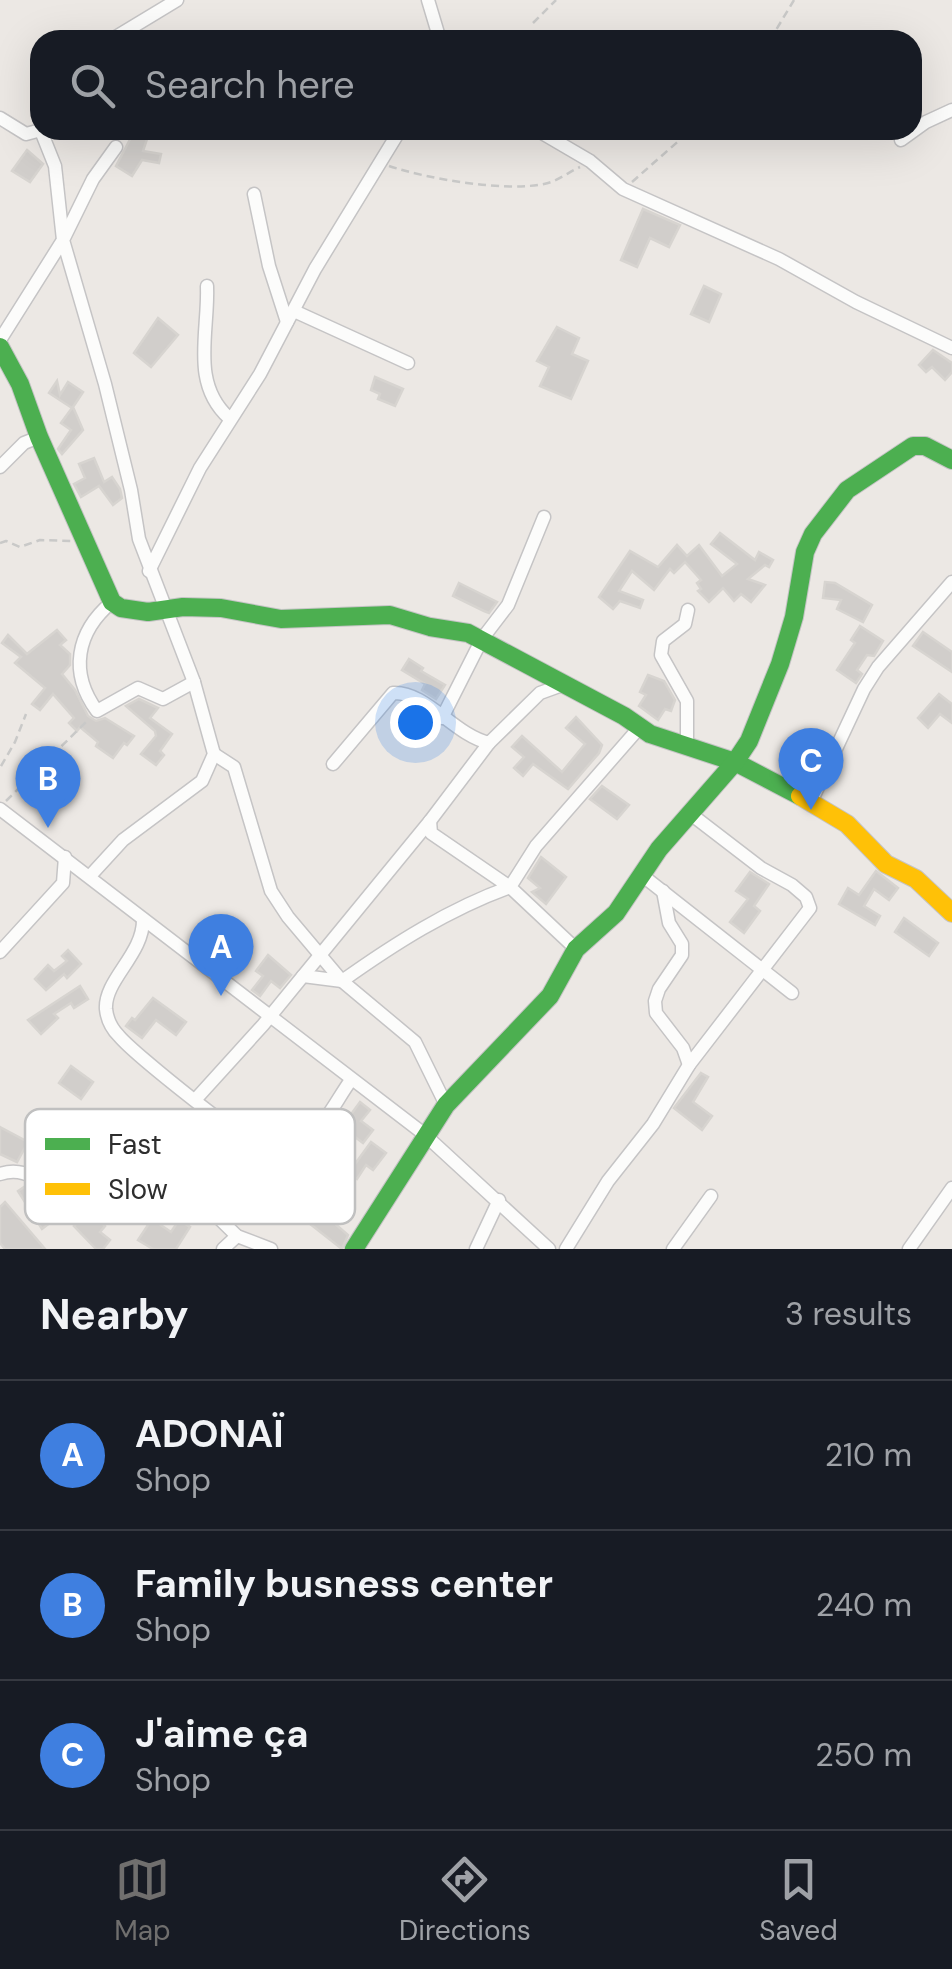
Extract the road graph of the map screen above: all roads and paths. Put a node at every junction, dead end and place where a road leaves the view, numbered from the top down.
1 (176, 0) edge
2 (428, 0) edge
3 (556, 0) edge
4 (794, 0) edge
5 (533, 23) dead end
6 (127, 30) edge
7 (437, 30) edge
8 (777, 30) edge
9 (952, 110) edge
10 (0, 118) edge
11 (922, 125) edge
12 (30, 133) edge
13 (45, 140) edge
14 (394, 140) edge
15 (554, 140) edge
16 (679, 140) edge
17 (116, 147) dead end
18 (590, 161) junction
19 (379, 163) junction
20 (623, 189) junction
21 (254, 194) dead end
22 (63, 240) junction
23 (207, 286) dead end
24 (291, 317) junction
25 (1, 338) edge
26 (952, 348) edge
27 (408, 363) dead end
28 (229, 418) junction
29 (39, 437) junction
30 (952, 460) edge
31 (0, 467) edge
32 (544, 518) dead end
33 (0, 543) edge
34 (86, 548) junction
35 (149, 571) junction
36 (952, 582) edge
37 (112, 602) junction
38 (164, 609) junction
39 (688, 610) dead end
40 (482, 639) junction
41 (194, 682) junction
42 (562, 685) junction
43 (97, 711) junction
44 (26, 714) dead end
45 (442, 718) junction
46 (638, 728) junction
47 (489, 743) junction
48 (687, 746) junction
49 (214, 754) junction
50 (735, 762) junction
51 (333, 764) dead end
52 (1, 766) edge
53 (811, 802) junction
54 (0, 808) edge
55 (692, 815) junction
56 (430, 821) junction
57 (65, 857) junction
58 (86, 873) junction
59 (642, 876) junction
60 (64, 884) junction
61 (510, 887) junction
62 (663, 891) junction
63 (952, 913) edge
64 (144, 919) junction
65 (576, 949) junction
66 (0, 952) edge
67 (320, 954) junction
68 (764, 971) junction
69 (302, 976) junction
70 (342, 981) junction
71 (792, 993) dead end
72 (270, 1016) junction
73 (690, 1065) junction
74 (350, 1080) junction
75 (195, 1100) junction
76 (446, 1104) junction
77 (208, 1109) edge
78 (330, 1109) edge
79 (424, 1134) junction
80 (25, 1172) edge
81 (0, 1174) edge
82 (952, 1188) edge
83 (712, 1196) dead end
84 (499, 1200) junction
85 (225, 1224) edge
86 (237, 1236) junction
87 (223, 1249) edge
88 (271, 1249) edge
89 (354, 1249) edge
90 (476, 1249) edge
91 (549, 1249) edge
92 (566, 1249) edge
93 (673, 1249) edge
94 (909, 1249) edge

1 - 6 street
2 - 7 street
3 - 5 path
4 - 8 path
9 - 11 street
10 - 12 street
13 - 22 street
14 - 19 street
15 - 18 street
16 - 20 path
17 - 22 street
18 - 19 path
18 - 20 street
19 - 24 street
20 - 26 street
21 - 24 street
22 - 25 street
22 - 35 street
23 - 28 street
24 - 27 street
24 - 28 street
25 - 29 street
28 - 35 street
29 - 31 street
29 - 34 street
30 - 50 street
32 - 40 street
33 - 34 path
34 - 37 street
35 - 38 street
36 - 53 street
37 - 38 street
37 - 43 street
38 - 40 street
38 - 41 street
39 - 48 street
40 - 42 street
40 - 45 street
41 - 43 street
41 - 49 street
42 - 46 street
42 - 47 street
43 - 54 path
44 - 52 path
45 - 47 street
45 - 51 street
46 - 48 street
46 - 61 street
47 - 56 street
48 - 50 street
49 - 58 street
49 - 67 street
50 - 53 street
50 - 55 street
53 - 63 street
54 - 57 street
55 - 59 street
55 - 68 street
56 - 61 street
56 - 67 street
57 - 58 street
57 - 60 street
58 - 60 street
58 - 64 street
59 - 62 street
59 - 65 street
60 - 66 street
61 - 65 street
61 - 70 street
62 - 68 street
62 - 73 street
64 - 72 street
64 - 75 street
65 - 76 street
67 - 69 street
67 - 70 street
68 - 71 street
68 - 73 street
69 - 70 street
69 - 72 street
70 - 76 street
72 - 74 street
72 - 75 street
73 - 92 street
74 - 78 street
74 - 79 street
75 - 77 street
76 - 79 street
79 - 84 street
79 - 89 street
80 - 81 street
82 - 94 street
83 - 93 street
84 - 90 street
84 - 91 street
85 - 86 street
86 - 87 street
86 - 88 street

